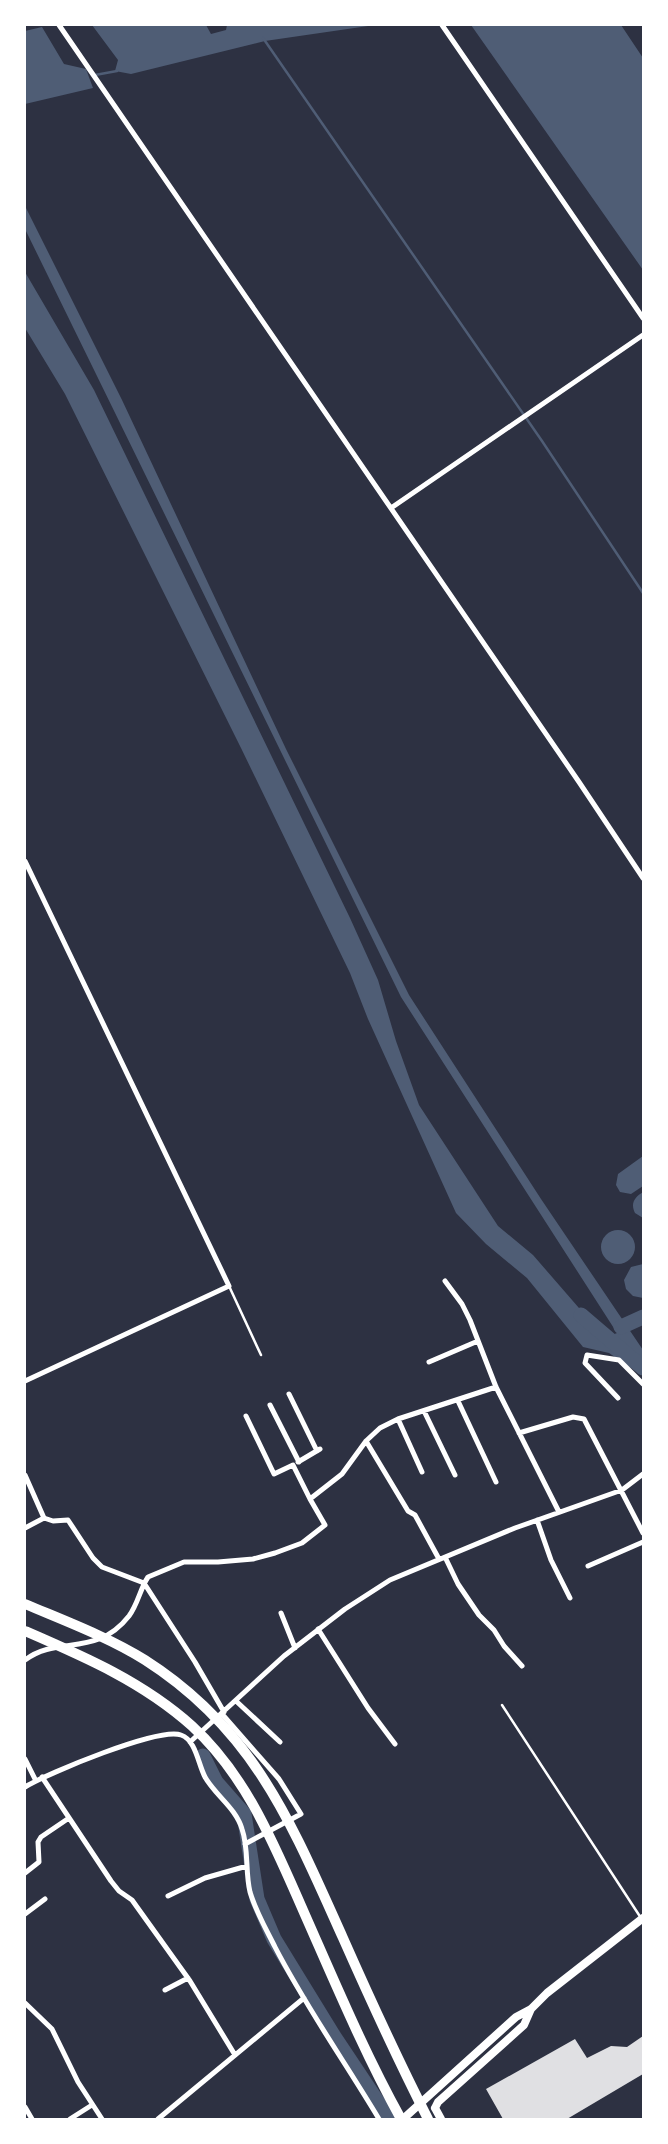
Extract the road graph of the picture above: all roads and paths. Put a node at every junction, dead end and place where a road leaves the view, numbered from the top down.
1 (59, 25) edge
2 (442, 25) edge
3 (643, 318) edge
4 (643, 335) edge
5 (391, 508) junction
6 (25, 861) edge
7 (643, 878) edge
8 (445, 1281) dead end
9 (228, 1286) junction
10 (478, 1341) junction
11 (261, 1355) dead end
12 (429, 1362) dead end
13 (25, 1381) edge
14 (643, 1384) edge
15 (496, 1387) junction
16 (289, 1394) dead end
17 (618, 1398) dead end
18 (458, 1401) junction
19 (270, 1405) dead end
20 (424, 1411) junction
21 (246, 1416) dead end
22 (398, 1419) junction
23 (519, 1433) junction
24 (366, 1441) junction
25 (299, 1462) junction
26 (293, 1465) junction
27 (422, 1472) dead end
28 (643, 1474) edge
29 (25, 1475) edge
30 (455, 1475) dead end
31 (496, 1482) dead end
32 (622, 1490) junction
33 (310, 1499) junction
34 (560, 1512) junction
35 (44, 1518) junction
36 (538, 1520) junction
37 (25, 1528) edge
38 (643, 1533) edge
39 (643, 1542) edge
40 (442, 1558) junction
41 (588, 1566) dead end
42 (144, 1583) junction
43 (570, 1598) dead end
44 (25, 1604) edge
45 (281, 1613) dead end
46 (318, 1629) junction
47 (25, 1631) edge
48 (295, 1648) junction
49 (25, 1660) edge
50 (522, 1666) dead end
51 (236, 1701) junction
52 (502, 1705) dead end
53 (223, 1713) junction
54 (190, 1742) junction
55 (280, 1742) dead end
56 (395, 1744) dead end
57 (25, 1759) edge
58 (42, 1777) junction
59 (36, 1780) junction
60 (25, 1787) edge
61 (69, 1818) junction
62 (246, 1844) junction
63 (247, 1866) junction
64 (25, 1873) edge
65 (168, 1896) dead end
66 (45, 1899) dead end
67 (25, 1914) edge
68 (643, 1918) edge
69 (188, 1978) junction
70 (165, 1990) dead end
71 (304, 1998) junction
72 (25, 2003) edge
73 (531, 2009) junction
74 (235, 2055) junction
75 (92, 2105) junction
76 (25, 2107) edge
77 (435, 2108) junction
78 (166, 2113) junction
79 (405, 2117) edge
80 (32, 2119) edge
81 (70, 2119) edge
82 (102, 2119) edge
83 (158, 2119) edge
84 (168, 2119) edge
85 (379, 2119) edge
86 (428, 2119) edge
87 (441, 2119) edge

1 - 5 street
2 - 3 street
4 - 5 street
5 - 7 street
6 - 9 street
8 - 10 street
9 - 11 lane
9 - 13 street
10 - 12 street
10 - 15 street
14 - 17 street
15 - 18 street
15 - 23 street
16 - 25 street
18 - 20 street
18 - 31 street
19 - 25 street
20 - 22 street
20 - 30 street
21 - 26 street
22 - 24 street
22 - 27 street
23 - 32 street
23 - 34 street
24 - 33 street
24 - 40 street
25 - 26 street
26 - 33 street
28 - 32 street
29 - 35 street
32 - 34 street
32 - 38 street
33 - 42 street
34 - 36 street
35 - 37 street
35 - 42 street
36 - 40 street
36 - 43 street
39 - 41 street
40 - 46 street
40 - 50 street
42 - 49 street
42 - 53 street
44 - 86 highway
45 - 48 street
46 - 48 street
46 - 56 street
47 - 79 highway
48 - 51 street
51 - 53 street
51 - 55 street
52 - 68 lane
53 - 54 street
53 - 62 street
54 - 58 street
54 - 62 street
57 - 59 street
58 - 59 street
58 - 61 street
59 - 60 street
61 - 64 street
61 - 69 street
62 - 63 street
63 - 65 street
63 - 71 street
66 - 67 street
68 - 73 main road
69 - 70 street
69 - 74 street
71 - 74 street
71 - 85 street
72 - 75 street
73 - 77 main road
73 - 79 main road
74 - 78 street
75 - 81 street
75 - 82 street
76 - 80 street
77 - 79 main road
77 - 87 main road
78 - 83 street
78 - 84 street

